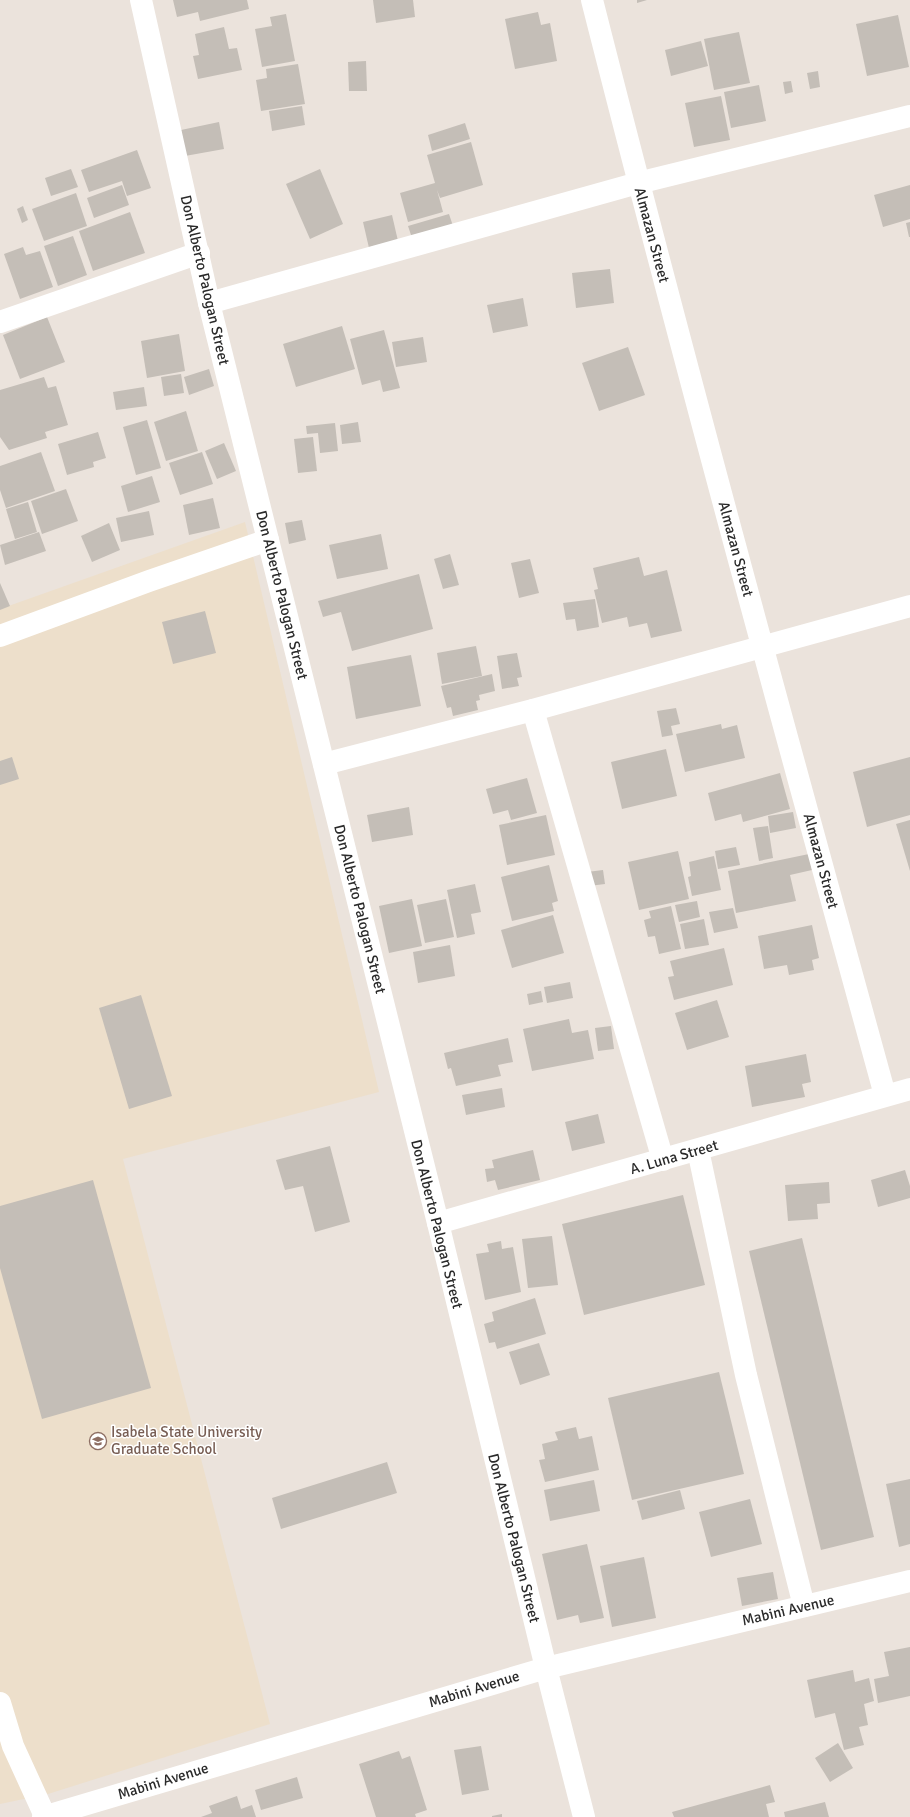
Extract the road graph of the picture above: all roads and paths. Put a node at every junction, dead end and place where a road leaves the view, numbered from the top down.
1 (141, 0) edge
2 (592, 0) edge
3 (910, 116) edge
4 (638, 183) junction
5 (198, 253) junction
6 (209, 303) junction
7 (0, 322) edge
8 (268, 540) junction
9 (910, 606) edge
10 (0, 636) edge
11 (761, 645) junction
12 (533, 710) junction
13 (324, 764) junction
14 (910, 1089) edge
15 (885, 1095) junction
16 (698, 1150) junction
17 (663, 1160) junction
18 (438, 1224) junction
19 (910, 1581) edge
20 (804, 1606) junction
21 (546, 1668) junction
22 (0, 1703) edge
23 (44, 1817) edge
24 (584, 1817) edge

1 - 5 street, Don Alberto Palogan Street
2 - 4 street, Almazan Street
3 - 4 street
4 - 6 street
4 - 11 street, Almazan Street
5 - 6 street, Don Alberto Palogan Street
5 - 7 street
6 - 8 street, Don Alberto Palogan Street
8 - 10 street
8 - 13 street, Don Alberto Palogan Street
9 - 11 street
11 - 12 street
11 - 15 street, Almazan Street
12 - 13 street
12 - 17 street
13 - 18 street, Don Alberto Palogan Street
14 - 15 street, A. Luna Street
15 - 16 street, A. Luna Street
16 - 17 street, A. Luna Street
16 - 20 street
17 - 18 street, A. Luna Street
18 - 21 street, Don Alberto Palogan Street
19 - 20 street, Mabini Avenue
20 - 21 street, Mabini Avenue
21 - 23 street, Mabini Avenue
21 - 24 street, Don Alberto Palogan Street
22 - 23 street

